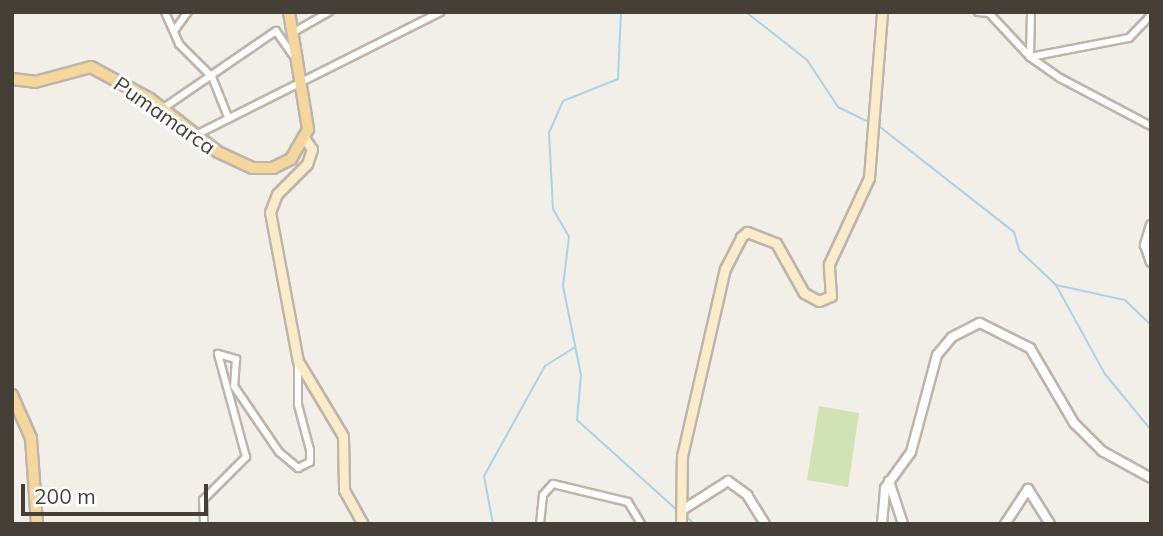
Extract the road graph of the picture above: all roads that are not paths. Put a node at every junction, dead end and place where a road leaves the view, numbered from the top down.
1 (165, 12) edge
2 (188, 12) edge
3 (289, 12) edge
4 (329, 12) edge
5 (441, 12) edge
6 (882, 12) edge
7 (978, 12) edge
8 (1031, 12) edge
9 (989, 13) edge
10 (1151, 15) edge
11 (174, 31) junction
12 (292, 33) junction
13 (1030, 57) junction
14 (212, 77) junction
15 (12, 79) edge
16 (300, 84) junction
17 (162, 109) junction
18 (228, 117) junction
19 (1151, 127) edge
20 (194, 136) junction
21 (305, 139) junction
22 (1151, 225) edge
23 (1151, 262) edge
24 (298, 361) junction
25 (12, 395) edge
26 (1151, 478) edge
27 (889, 481) junction
28 (684, 509) junction
29 (37, 524) edge
30 (204, 524) edge
31 (363, 524) edge
32 (540, 524) edge
33 (641, 524) edge
34 (681, 524) edge
35 (765, 524) edge
36 (882, 524) edge
37 (903, 524) edge
38 (1006, 524) edge
39 (1050, 524) edge

1 - 11 street
2 - 11 street
3 - 12 main road
4 - 12 street
5 - 16 street
6 - 28 main road
7 - 9 street
8 - 13 street
9 - 13 street
10 - 13 street
11 - 14 street
12 - 16 main road
13 - 19 street
14 - 16 street
14 - 17 street
14 - 18 street
15 - 17 main road, Pumamarca
16 - 18 street
16 - 21 main road
17 - 20 main road, Pumamarca
18 - 20 street
20 - 21 main road, Pumamarca
21 - 24 main road
22 - 23 street
24 - 30 street
24 - 31 main road
25 - 29 main road
26 - 27 street
27 - 36 street
27 - 37 street
28 - 34 main road
28 - 35 street
32 - 33 street
38 - 39 street

